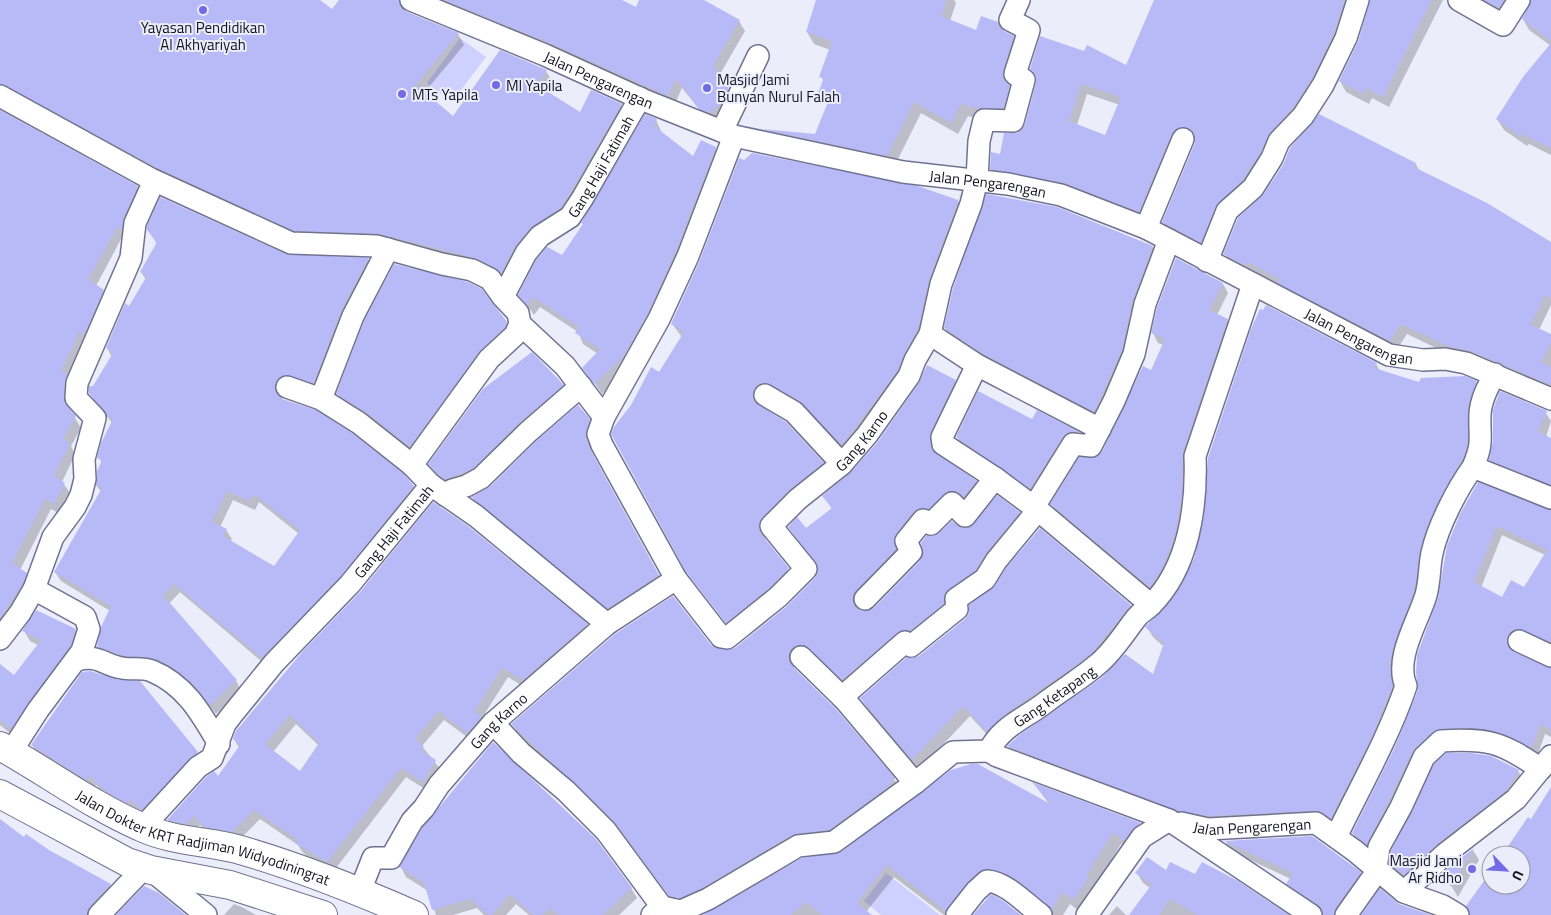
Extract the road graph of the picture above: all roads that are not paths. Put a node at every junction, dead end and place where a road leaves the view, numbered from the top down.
1 (411, 0) edge
2 (1019, 0) edge
3 (1358, 0) edge
4 (1459, 0) edge
5 (1519, 0) edge
6 (758, 56) dead end
7 (0, 96) edge
8 (640, 98) junction
9 (728, 133) junction
10 (1183, 139) dead end
11 (977, 180) junction
12 (154, 181) junction
13 (1146, 228) junction
14 (1169, 240) junction
15 (388, 249) junction
16 (1206, 261) junction
17 (1253, 284) junction
18 (503, 297) junction
19 (520, 324) junction
20 (930, 334) junction
21 (977, 365) junction
22 (1495, 374) junction
23 (581, 386) junction
24 (287, 387) dead end
25 (765, 395) dead end
26 (321, 399) junction
27 (1551, 399) edge
28 (604, 417) junction
29 (1100, 429) junction
30 (842, 464) junction
31 (412, 465) junction
32 (1473, 467) junction
33 (995, 478) junction
34 (438, 490) junction
35 (1551, 498) edge
36 (1038, 510) junction
37 (676, 579) junction
38 (34, 589) junction
39 (865, 599) dead end
40 (1151, 605) junction
41 (607, 624) junction
42 (0, 639) edge
43 (1519, 641) dead end
44 (1551, 656) edge
45 (801, 657) dead end
46 (77, 660) junction
47 (842, 698) junction
48 (493, 723) junction
49 (219, 744) junction
50 (6, 749) edge
51 (990, 750) junction
52 (1546, 763) edge
53 (916, 783) junction
54 (0, 794) edge
55 (1169, 820) junction
56 (142, 828) junction
57 (1336, 837) junction
58 (147, 869) junction
59 (1377, 869) junction
60 (360, 891) junction
61 (1404, 892) junction
62 (657, 911) edge
63 (99, 915) edge
64 (206, 915) edge
65 (323, 915) edge
66 (414, 915) edge
67 (957, 915) edge
68 (1041, 915) edge
69 (1087, 915) edge
70 (1311, 915) edge
71 (1346, 915) edge
72 (1458, 915) edge

1 - 8 street, Jalan Pengarengan
2 - 11 street, Gang Karno
3 - 16 street
4 - 5 street
6 - 9 street
7 - 12 street
8 - 9 street, Jalan Pengarengan
8 - 18 street, Gang Haji Fatimah
9 - 11 street, Jalan Pengarengan
9 - 28 street
10 - 13 street
11 - 13 street, Jalan Pengarengan
11 - 20 street, Gang Karno
12 - 15 street
12 - 38 street
13 - 14 street, Jalan Pengarengan
14 - 16 street, Jalan Pengarengan
14 - 29 street
15 - 18 street
15 - 26 street
16 - 17 street, Jalan Pengarengan
17 - 22 street, Jalan Pengarengan
17 - 40 street, Gang Ketapang
18 - 19 street
19 - 23 street
19 - 31 street, Gang Haji Fatimah
20 - 21 street
20 - 30 street, Gang Karno
21 - 29 street
21 - 33 street
22 - 27 street, Jalan Pengarengan
22 - 32 street
23 - 28 street
23 - 34 street
24 - 26 street
25 - 30 street
26 - 31 street
28 - 37 street
29 - 36 street
30 - 37 street, Gang Karno
31 - 34 street, Gang Haji Fatimah
32 - 35 street
32 - 57 street
33 - 36 street
33 - 39 street
34 - 41 street
34 - 49 street, Gang Haji Fatimah
36 - 40 street
36 - 47 street
37 - 41 street, Gang Karno
38 - 42 street
38 - 46 street
40 - 51 street, Gang Ketapang
41 - 48 street, Gang Karno
43 - 44 street
45 - 47 street
46 - 49 street
46 - 50 street
47 - 53 street
48 - 60 street, Gang Karno
48 - 62 street
49 - 56 street, Gang Haji Fatimah
50 - 56 main road, Jalan Dokter KRT Radjiman Widyodiningrat
51 - 53 street
51 - 55 street
52 - 59 street
52 - 61 street
53 - 62 street
54 - 58 main road
55 - 57 street, Jalan Pengarengan
55 - 69 street
55 - 70 street
56 - 60 main road, Jalan Dokter KRT Radjiman Widyodiningrat
57 - 59 street, Jalan Pengarengan
58 - 63 street
58 - 64 street
58 - 65 main road
59 - 61 street, Jalan Pengarengan
59 - 71 street
60 - 66 main road, Jalan Dokter KRT Radjiman Widyodiningrat
61 - 72 street, Jalan Pengarengan
67 - 68 street

